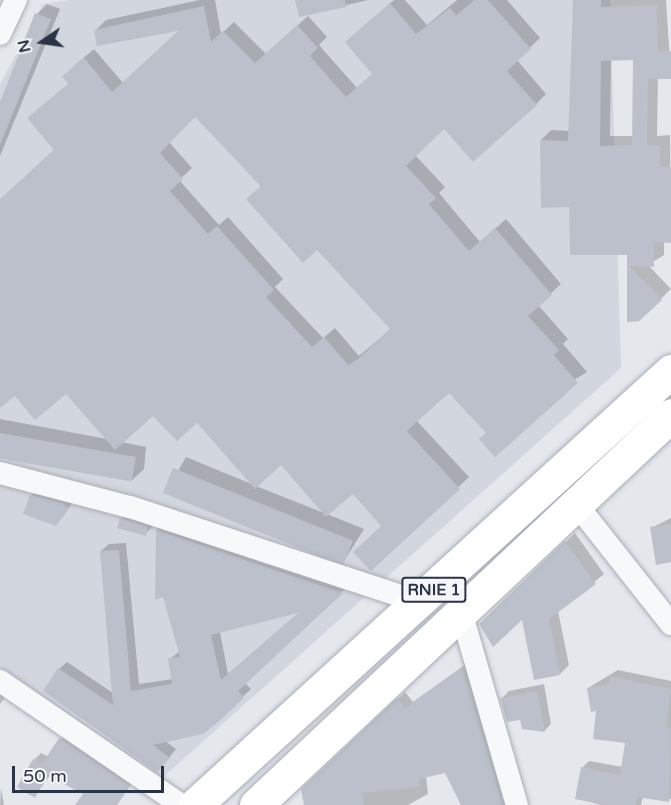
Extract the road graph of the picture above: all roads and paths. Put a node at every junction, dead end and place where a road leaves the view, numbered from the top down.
1 (16, 0) edge
2 (0, 34) edge
3 (671, 371) edge
4 (671, 415) edge
5 (0, 473) edge
6 (577, 505) junction
7 (422, 603) junction
8 (462, 615) junction
9 (671, 624) edge
10 (0, 681) edge
11 (181, 805) edge
12 (195, 805) edge
13 (256, 805) edge
14 (517, 805) edge

1 - 2 street
3 - 7 highway, RNIE 1
4 - 6 highway, RNIE 1
5 - 7 street
6 - 8 highway, RNIE 1
6 - 9 street
7 - 12 highway, RNIE 1
8 - 13 highway, RNIE 1
8 - 14 street
10 - 11 street

